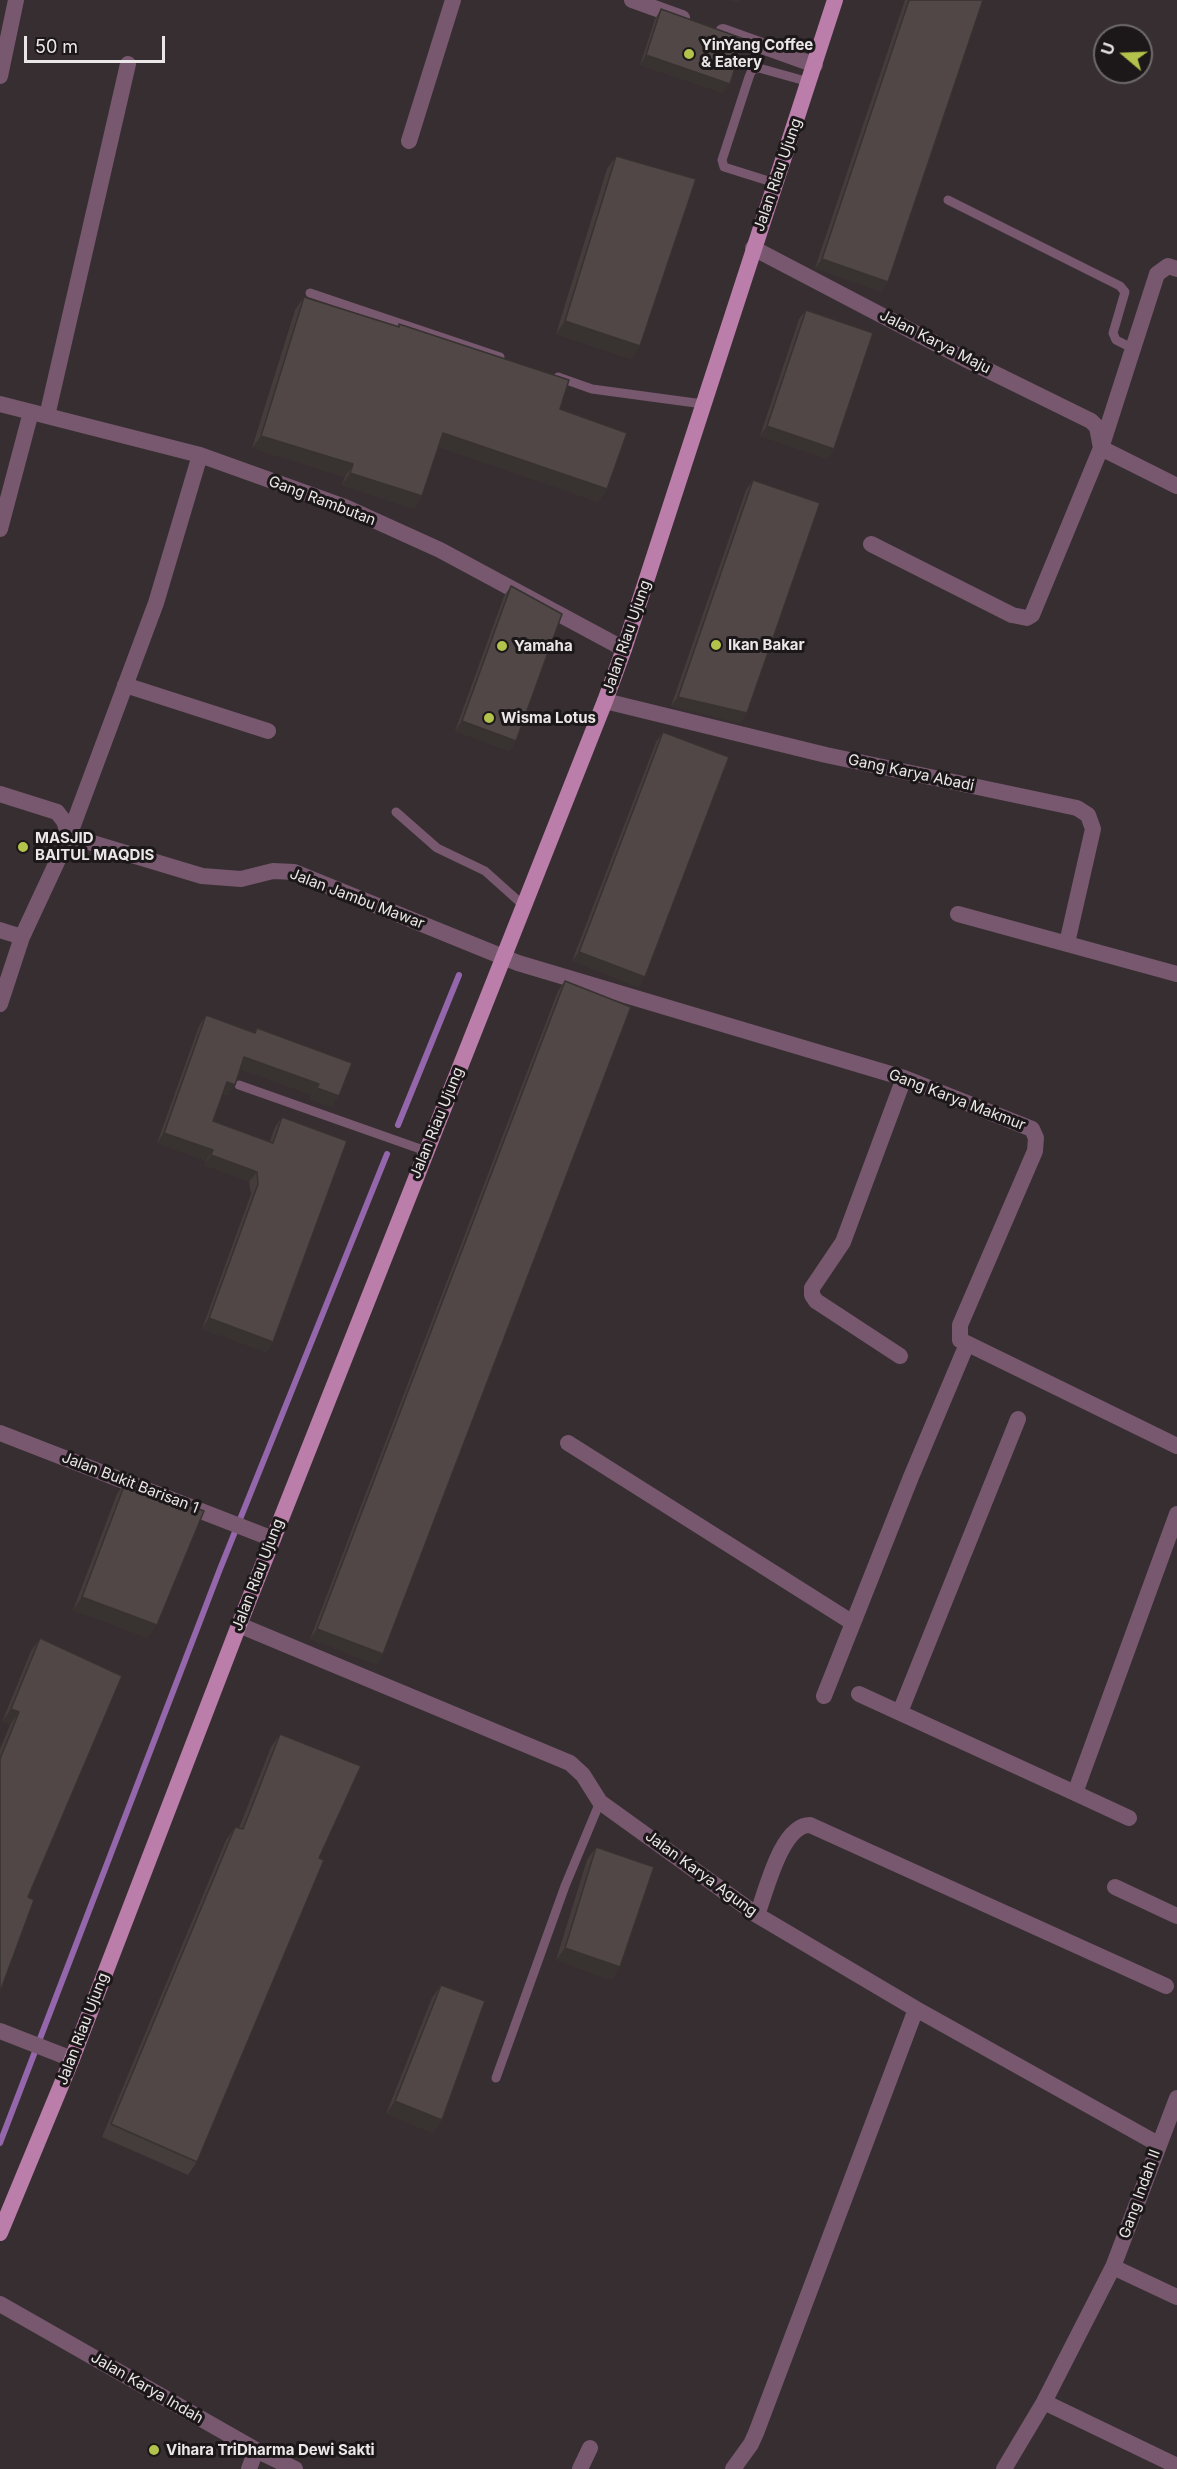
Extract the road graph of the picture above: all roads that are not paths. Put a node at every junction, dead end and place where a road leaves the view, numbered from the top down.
1 (16, 0) edge
2 (453, 0) edge
3 (632, 0) edge
4 (835, 0) edge
5 (128, 64) dead end
6 (815, 65) junction
7 (0, 76) edge
8 (809, 82) junction
9 (409, 141) dead end
10 (775, 183) junction
11 (948, 200) dead end
12 (753, 248) junction
13 (1177, 269) edge
14 (310, 293) dead end
15 (1132, 348) junction
16 (513, 362) edge
17 (547, 373) edge
18 (0, 404) edge
19 (703, 404) junction
20 (39, 414) junction
21 (1101, 448) junction
22 (200, 455) junction
23 (1177, 486) edge
24 (0, 529) edge
25 (871, 544) dead end
26 (624, 649) junction
27 (125, 685) junction
28 (605, 701) junction
29 (267, 731) dead end
30 (0, 794) edge
31 (396, 812) dead end
32 (69, 836) junction
33 (523, 905) junction
34 (958, 914) dead end
35 (0, 930) edge
36 (22, 937) junction
37 (1067, 943) junction
38 (503, 956) junction
39 (1177, 974) edge
40 (0, 1004) edge
41 (904, 1078) junction
42 (239, 1085) edge
43 (426, 1151) junction
44 (967, 1344) junction
45 (900, 1356) dead end
46 (1018, 1419) dead end
47 (0, 1433) edge
48 (568, 1443) dead end
49 (1177, 1446) edge
50 (1177, 1514) edge
51 (266, 1536) junction
52 (853, 1623) junction
53 (239, 1625) junction
54 (859, 1694) dead end
55 (824, 1696) dead end
56 (900, 1712) junction
57 (1076, 1793) junction
58 (600, 1802) junction
59 (1129, 1818) dead end
60 (1115, 1887) dead end
61 (758, 1915) junction
62 (1177, 1916) edge
63 (1166, 1986) dead end
64 (916, 2009) junction
65 (5, 2033) edge
66 (72, 2059) junction
67 (496, 2078) dead end
68 (1177, 2098) edge
69 (1158, 2144) junction
70 (0, 2232) edge
71 (1115, 2262) junction
72 (1177, 2297) edge
73 (0, 2304) edge
74 (1044, 2402) junction
75 (590, 2448) dead end
76 (256, 2450) junction
77 (1177, 2466) edge
78 (249, 2469) edge
79 (295, 2469) edge
80 (580, 2469) edge
81 (733, 2469) edge
82 (1004, 2469) edge

1 - 7 street
2 - 9 street
3 - 6 street
4 - 6 main road, Jalan Riau Ujung
5 - 20 street
6 - 8 main road, Jalan Riau Ujung
8 - 10 main road, Jalan Riau Ujung
8 - 10 lane
10 - 12 main road, Jalan Riau Ujung
11 - 15 lane
12 - 19 main road, Jalan Riau Ujung
12 - 21 street, Jalan Karya Maju
13 - 15 street
14 - 16 lane
15 - 21 street
17 - 19 lane
18 - 20 street, Gang Rambutan
19 - 26 main road, Jalan Riau Ujung
20 - 22 street, Gang Rambutan
20 - 24 street
21 - 23 street
21 - 25 street
22 - 26 street, Gang Rambutan
22 - 27 street
26 - 28 main road, Jalan Riau Ujung
27 - 29 street
27 - 32 street
28 - 33 main road, Jalan Riau Ujung
28 - 37 street, Gang Karya Abadi
30 - 32 street
31 - 33 lane
32 - 36 street
32 - 38 street, Jalan Jambu Mawar
33 - 38 main road, Jalan Riau Ujung
34 - 37 street
35 - 36 street
36 - 40 street
37 - 39 street
38 - 41 street, Gang Karya Makmur
38 - 43 main road, Jalan Riau Ujung
41 - 44 street, Gang Karya Makmur
41 - 45 street
42 - 43 lane
43 - 51 main road, Jalan Riau Ujung
44 - 49 street
44 - 52 street
46 - 56 street
47 - 51 street, Jalan Bukit Barisan 1
48 - 52 street
50 - 57 street
51 - 53 main road, Jalan Riau Ujung
52 - 55 street
53 - 58 street, Jalan Karya Agung
53 - 66 main road, Jalan Riau Ujung
54 - 56 street
56 - 57 street
57 - 59 street
58 - 61 street, Jalan Karya Agung
58 - 67 lane
60 - 62 street
61 - 63 street
61 - 64 street, Jalan Karya Agung
64 - 69 street, Jalan Karya Agung
64 - 81 street
65 - 66 street
66 - 70 main road, Jalan Riau Ujung
68 - 69 street, Gang Indah II
69 - 71 street, Gang Indah II
71 - 72 street
71 - 74 street, Gang Indah II
73 - 76 street, Jalan Karya Indah
74 - 77 street
74 - 82 street, Gang Indah II
75 - 80 street
76 - 78 street
76 - 79 street, Jalan Karya Indah

